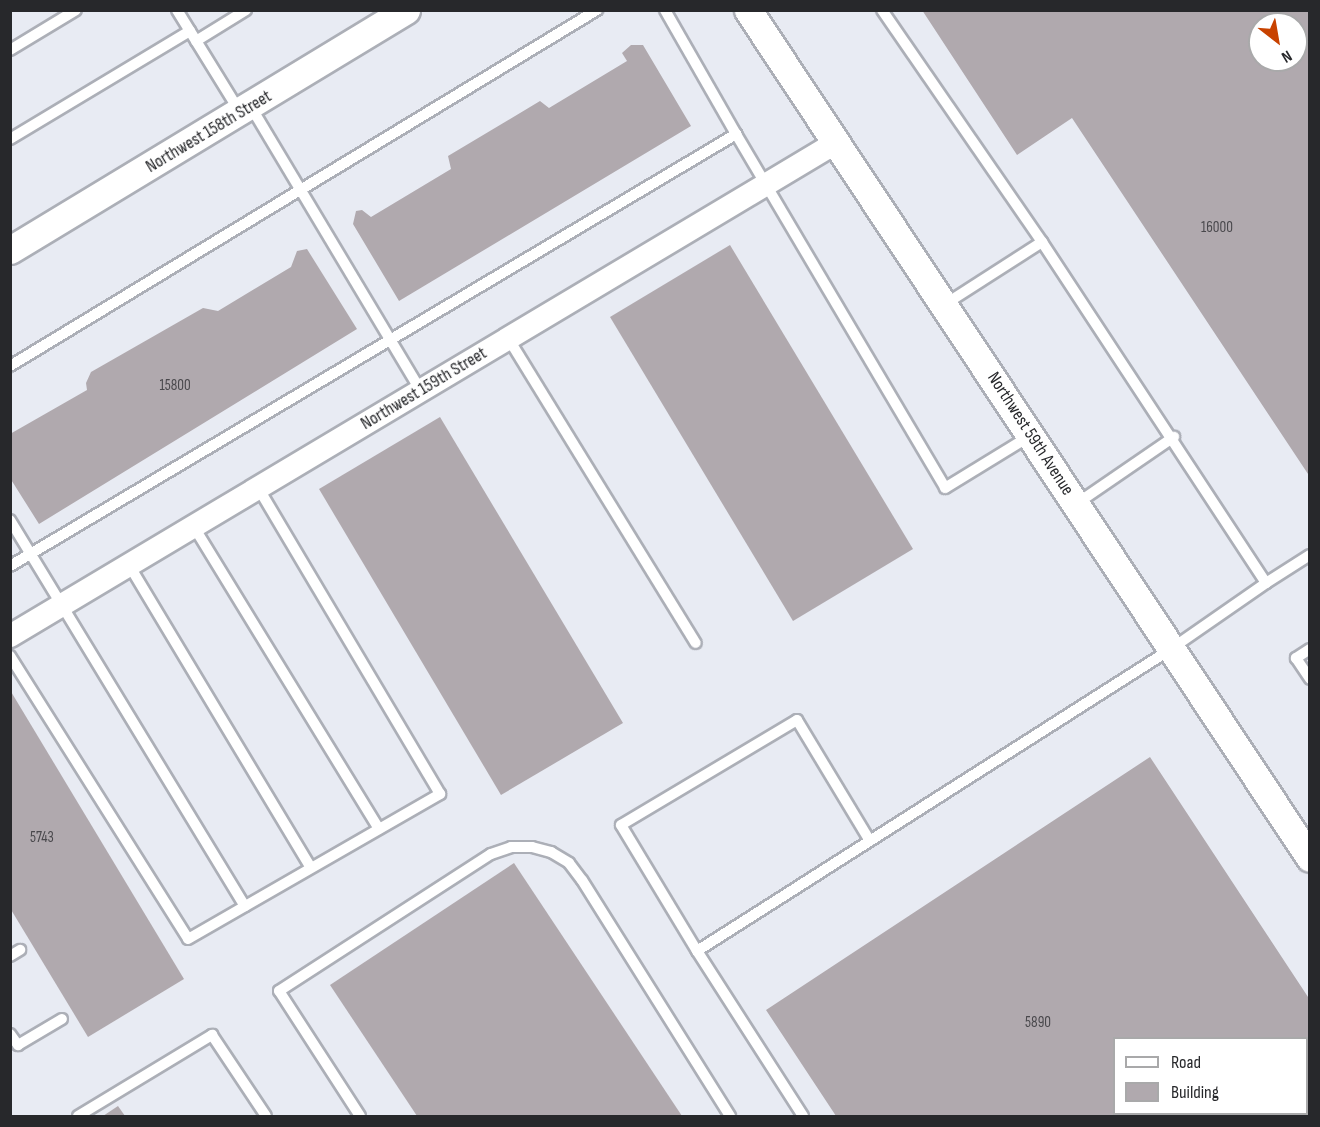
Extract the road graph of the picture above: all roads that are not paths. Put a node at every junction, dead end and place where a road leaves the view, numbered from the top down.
1 (76, 10) edge
2 (177, 10) edge
3 (246, 10) edge
4 (406, 10) edge
5 (597, 10) edge
6 (665, 10) edge
7 (748, 10) edge
8 (882, 10) edge
9 (190, 31) junction
10 (196, 41) junction
11 (10, 50) edge
12 (246, 110) junction
13 (736, 134) junction
14 (10, 139) edge
15 (837, 142) junction
16 (766, 184) junction
17 (301, 190) junction
18 (1042, 242) junction
19 (10, 250) edge
20 (944, 305) junction
21 (389, 338) junction
22 (508, 338) junction
23 (10, 366) edge
24 (421, 391) junction
25 (1030, 435) junction
26 (1174, 437) junction
27 (258, 488) junction
28 (1076, 504) junction
29 (10, 520) edge
30 (194, 527) junction
31 (31, 554) junction
32 (1310, 555) edge
33 (129, 565) junction
34 (10, 566) edge
35 (1266, 583) junction
36 (63, 605) junction
37 (10, 636) edge
38 (696, 643) dead end
39 (1171, 649) junction
40 (1310, 649) edge
41 (10, 656) edge
42 (1310, 679) edge
43 (379, 829) junction
44 (870, 841) junction
45 (1310, 858) edge
46 (311, 868) junction
47 (245, 906) junction
48 (697, 951) junction
49 (62, 1019) dead end
50 (10, 1034) edge
51 (78, 1116) edge
52 (266, 1116) edge
53 (360, 1116) edge
54 (730, 1116) edge
55 (803, 1116) edge

1 - 11 lane
2 - 9 lane
3 - 10 lane
4 - 12 street, Northwest 158th Street
5 - 17 lane
6 - 13 lane
7 - 15 street, Northwest 59th Avenue
8 - 18 lane
9 - 10 lane
9 - 14 lane
10 - 12 lane
12 - 17 lane
12 - 19 street, Northwest 158th Street
13 - 16 lane
13 - 21 lane
15 - 16 street, Northwest 159th Street
15 - 20 street, Northwest 59th Avenue
16 - 22 street, Northwest 159th Street
16 - 25 lane
17 - 21 lane
17 - 23 lane
18 - 20 lane
18 - 26 lane
20 - 25 street, Northwest 59th Avenue
21 - 24 lane
21 - 31 lane
22 - 24 street, Northwest 159th Street
22 - 38 lane
24 - 27 street, Northwest 159th Street
25 - 28 street, Northwest 59th Avenue
26 - 28 lane
26 - 35 lane
27 - 30 street, Northwest 159th Street
27 - 43 lane
28 - 39 street, Northwest 59th Avenue
29 - 31 lane
30 - 33 street, Northwest 159th Street
30 - 43 lane
31 - 34 lane
31 - 36 lane
32 - 35 lane
33 - 36 street, Northwest 159th Street
33 - 46 lane
35 - 39 lane
36 - 37 street, Northwest 159th Street
36 - 47 lane
39 - 44 lane
39 - 45 street, Northwest 59th Avenue
40 - 42 lane
41 - 47 lane
43 - 46 lane
44 - 48 lane
44 - 48 lane
46 - 47 lane
48 - 55 lane
49 - 50 lane
51 - 52 lane
53 - 54 lane

